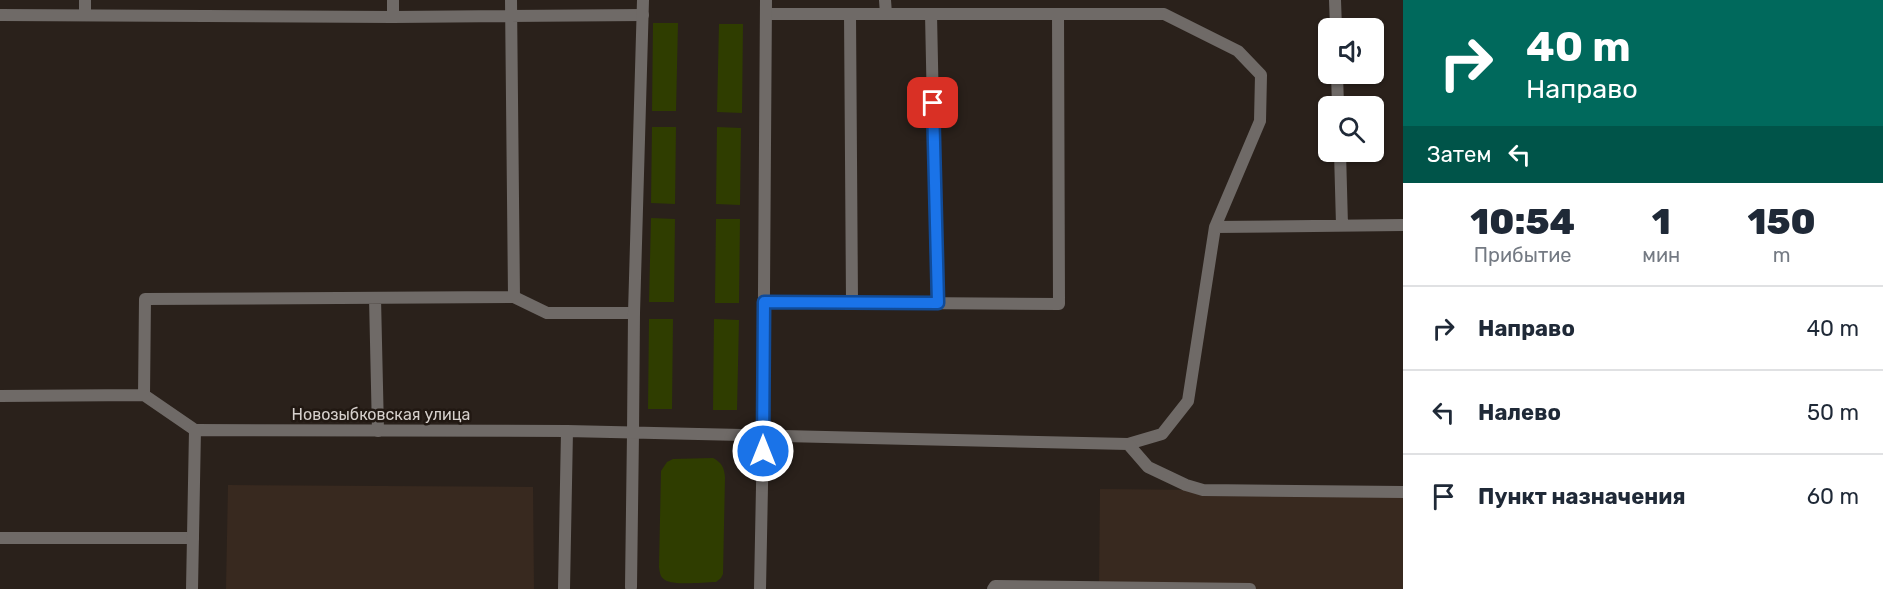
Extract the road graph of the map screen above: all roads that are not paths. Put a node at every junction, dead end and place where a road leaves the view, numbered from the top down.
1 (85, 0) edge
2 (393, 0) edge
3 (511, 0) edge
4 (643, 0) edge
5 (766, 0) edge
6 (885, 0) edge
7 (1012, 0) edge
8 (1335, 0) edge
9 (766, 14) junction
10 (850, 14) junction
11 (886, 14) junction
12 (931, 14) junction
13 (1013, 14) junction
14 (1058, 14) junction
15 (0, 15) edge
16 (85, 15) junction
17 (643, 15) junction
18 (511, 16) junction
19 (393, 17) junction
20 (1336, 18) edge
21 (1340, 162) edge
22 (1342, 225) junction
23 (1403, 225) edge
24 (1215, 227) junction
25 (514, 297) junction
26 (375, 298) junction
27 (764, 302) junction
28 (852, 302) junction
29 (938, 303) junction
30 (634, 313) junction
31 (144, 395) junction
32 (0, 396) edge
33 (195, 430) junction
34 (378, 430) junction
35 (567, 431) junction
36 (633, 433) junction
37 (763, 435) junction
38 (1128, 444) junction
39 (1403, 492) edge
40 (0, 538) edge
41 (193, 538) junction
42 (631, 587) dead end
43 (1048, 588) edge
44 (192, 589) edge
45 (564, 589) edge
46 (760, 589) edge
47 (993, 589) edge
48 (1250, 589) edge

1 - 16 street
2 - 19 street
3 - 18 street
4 - 17 street
5 - 9 street
6 - 11 street
7 - 13 street
8 - 20 street
9 - 10 street, Новозыбковская улица
9 - 27 street
10 - 11 street, Новозыбковская улица
10 - 28 street
11 - 12 street, Новозыбковская улица
12 - 13 street, Новозыбковская улица
12 - 29 street
13 - 14 street, Новозыбковская улица
14 - 24 street, Новозыбковская улица
14 - 29 street
15 - 16 street
16 - 19 street
17 - 18 street
17 - 30 street
18 - 19 street
18 - 25 street
21 - 22 street
22 - 23 street
22 - 24 street
24 - 38 street, Новозыбковская улица
25 - 26 street
25 - 30 street
26 - 31 street
26 - 34 street
27 - 28 street
27 - 37 street
28 - 29 street
30 - 36 street
31 - 32 street
31 - 33 street
33 - 34 street, Новозыбковская улица
33 - 41 street
34 - 35 street, Новозыбковская улица
35 - 36 street, Новозыбковская улица
35 - 45 street
36 - 37 street, Новозыбковская улица
36 - 42 street
37 - 38 street, Новозыбковская улица
37 - 46 street
38 - 39 street
40 - 41 street
41 - 44 street
43 - 47 street
43 - 48 street

